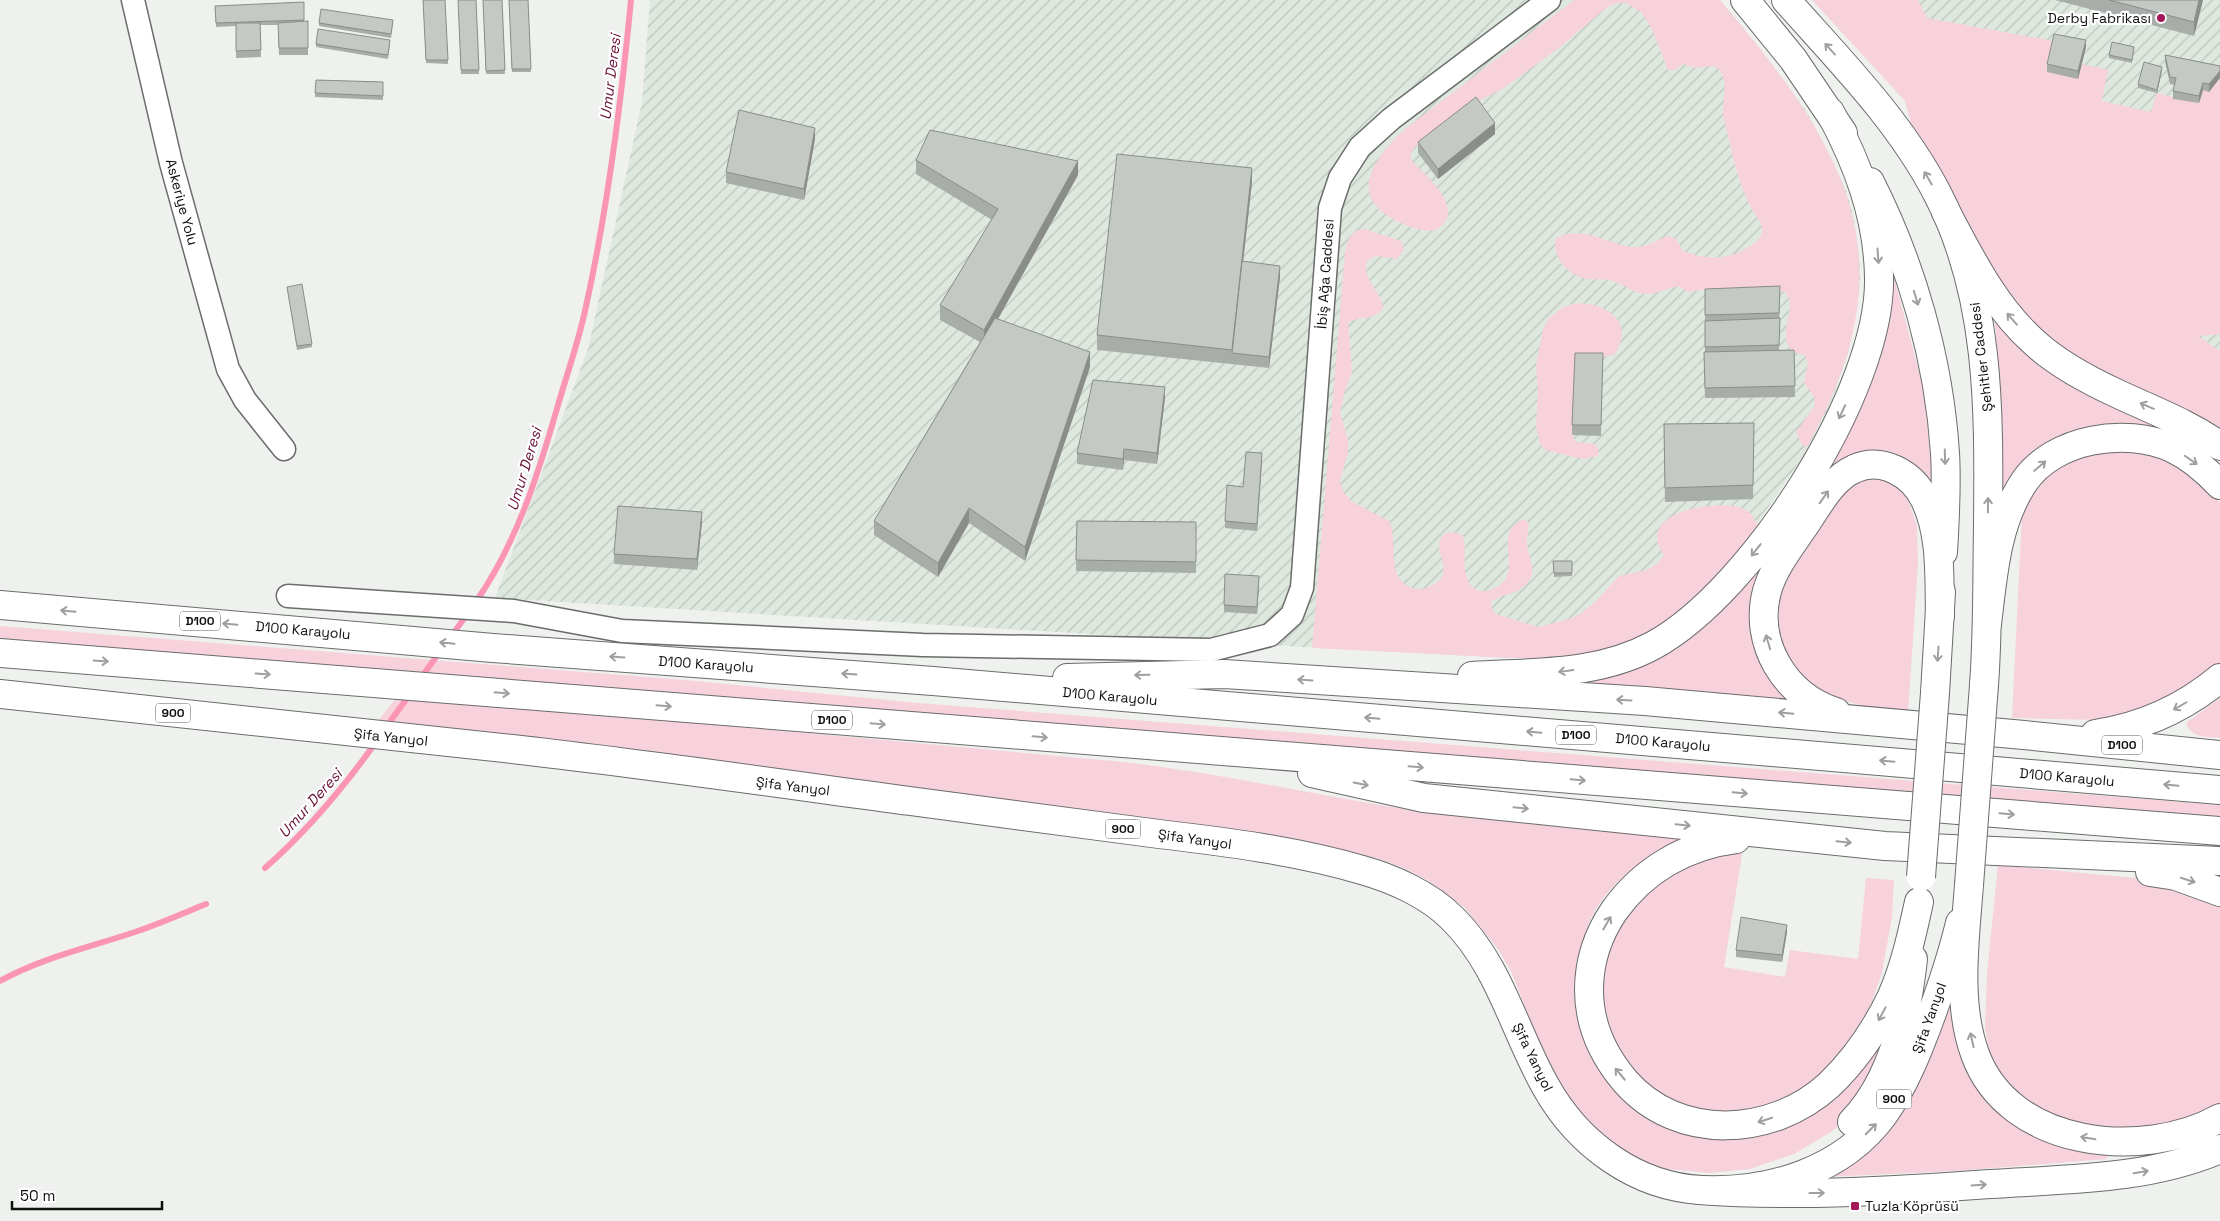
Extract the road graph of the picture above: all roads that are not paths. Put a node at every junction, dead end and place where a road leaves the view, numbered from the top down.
1 (133, 0) edge
2 (1548, 0) edge
3 (1745, 0) edge
4 (1786, 0) edge
5 (1830, 112) junction
6 (1946, 212) junction
7 (2220, 446) edge
8 (284, 449) dead end
9 (2220, 485) edge
10 (288, 596) dead end
11 (0, 605) edge
12 (1940, 616) junction
13 (1987, 624) junction
14 (0, 653) edge
15 (2220, 678) edge
16 (933, 681) junction
17 (1335, 683) junction
18 (0, 694) edge
19 (1887, 722) junction
20 (2024, 735) junction
21 (1210, 751) junction
22 (2220, 755) edge
23 (2220, 790) edge
24 (2220, 831) edge
25 (1810, 838) junction
26 (2037, 853) junction
27 (2220, 861) edge
28 (1969, 885) junction
29 (1920, 889) junction
30 (2220, 892) edge
31 (2220, 1118) edge
32 (2220, 1149) edge
33 (1698, 1190) junction

1 - 8 street, Askeriye Yolu
2 - 10 street, İbiş Ağa Caddesi
3 - 5 main road
6 -> 4 main road, Şehitler Caddesi
5 -> 12 main road
5 -> 17 main road
7 -> 6 main road
13 -> 6 main road, Şehitler Caddesi
13 -> 9 main road
16 -> 11 main road, D100 Karayolu / D100
19 -> 12 main road
12 -> 29 main road, bridge
13 - 28 main road, bridge
14 -> 21 main road, D100
15 -> 20 main road
17 -> 16 main road
23 -> 16 main road, D100 Karayolu / D100
19 -> 17 main road
18 - 33 main road, Şifa Yanyol / 900
19 - 20 main road, D100
20 - 22 main road, D100
21 -> 24 main road, D100
21 -> 25 main road
25 -> 26 main road
29 -> 25 main road
26 - 27 main road
26 -> 30 main road
31 -> 28 main road
33 -> 28 main road, Şifa Yanyol / 900
29 - 33 main road
33 -> 32 main road

